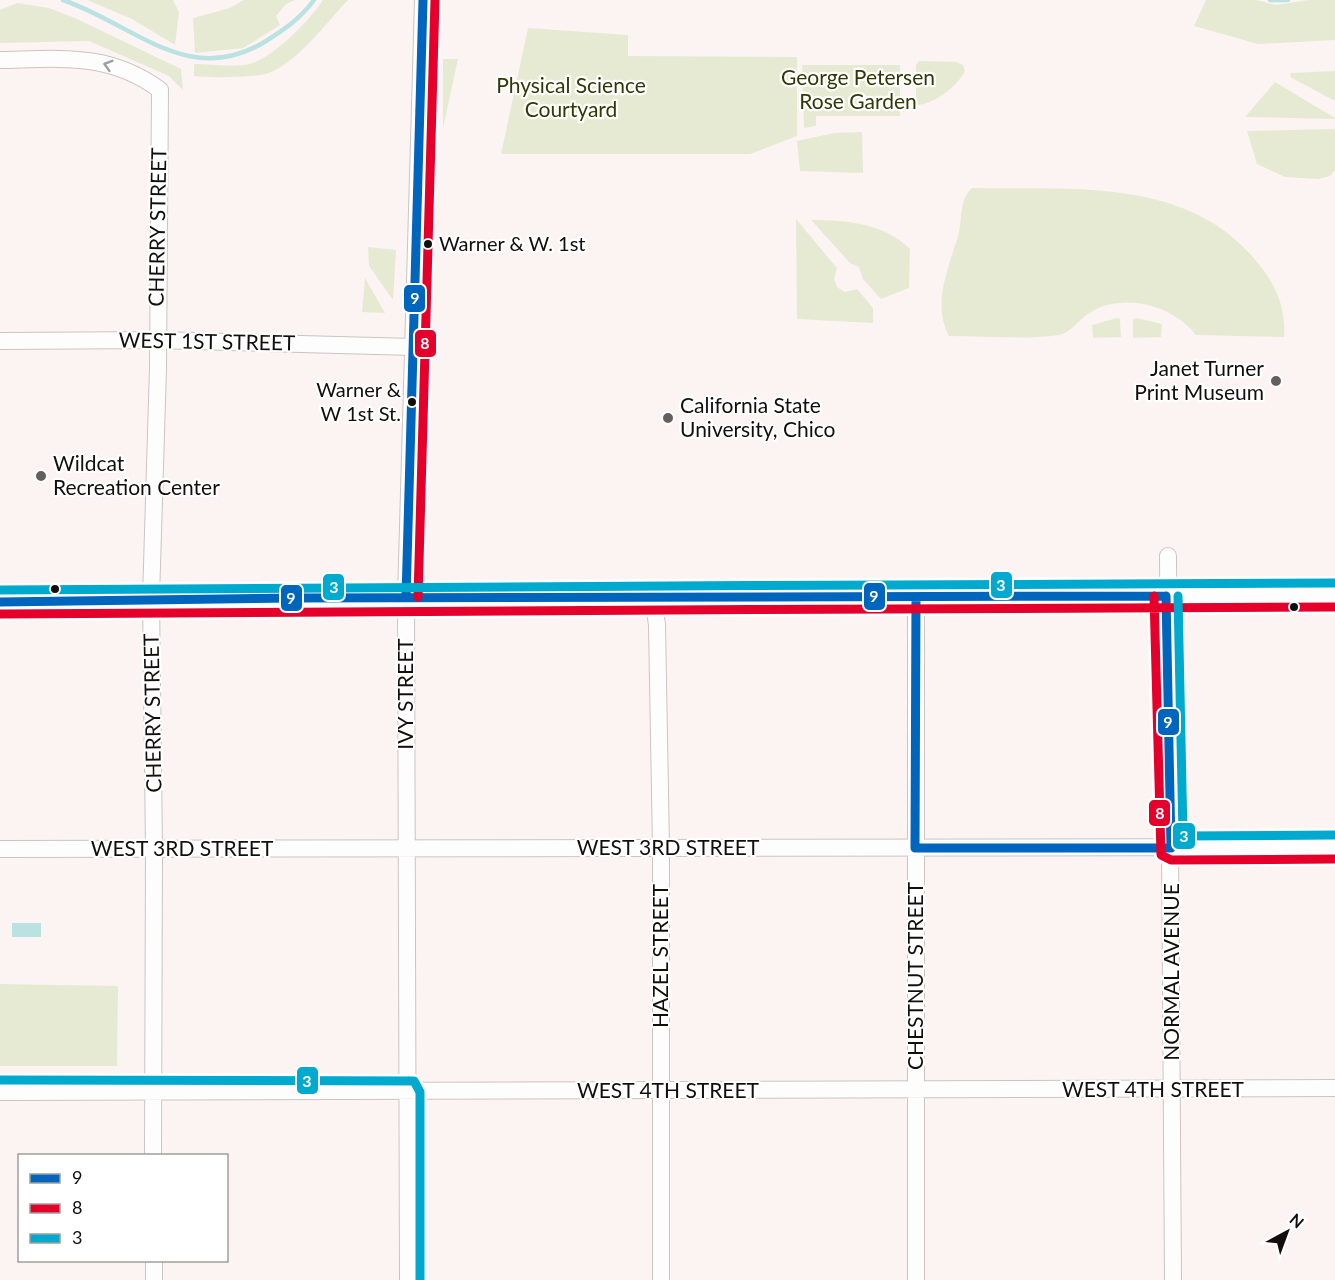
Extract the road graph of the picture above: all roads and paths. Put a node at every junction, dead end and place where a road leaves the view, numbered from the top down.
1 (423, 0) edge
2 (0, 60) edge
3 (157, 340) junction
4 (0, 341) edge
5 (414, 347) junction
6 (1168, 556) dead end
7 (1335, 595) edge
8 (1166, 596) junction
9 (406, 597) junction
10 (653, 597) junction
11 (151, 598) junction
12 (916, 599) junction
13 (0, 602) edge
14 (1335, 847) edge
15 (661, 848) junction
16 (915, 848) junction
17 (1171, 848) junction
18 (0, 849) edge
19 (154, 849) junction
20 (407, 849) junction
21 (1335, 1088) edge
22 (916, 1090) junction
23 (1173, 1090) junction
24 (661, 1091) junction
25 (0, 1092) edge
26 (153, 1092) junction
27 (408, 1092) junction
28 (153, 1154) edge
29 (153, 1262) edge
30 (154, 1280) edge
31 (408, 1280) edge
32 (661, 1280) edge
33 (916, 1280) edge
34 (1173, 1280) edge

1 - 5 street, IVY STREET
3 -> 2 street, CHERRY STREET
3 - 4 street, WEST 1ST STREET
3 - 5 street, WEST 1ST STREET
3 - 11 street, CHERRY STREET
5 - 9 street, IVY STREET
6 - 8 street, NORMAL AVENUE
7 - 8 street
8 - 12 street
8 - 17 street, NORMAL AVENUE
9 - 10 street
9 - 11 street
9 - 20 street, IVY STREET
10 - 12 street
10 - 15 street, HAZEL STREET
11 - 13 street
11 - 19 street, CHERRY STREET
12 - 16 street, CHESTNUT STREET
14 - 17 street, WEST 3RD STREET
15 - 16 street, WEST 3RD STREET
15 - 20 street, WEST 3RD STREET
15 - 24 street, HAZEL STREET
16 - 17 street, WEST 3RD STREET
16 - 22 street, CHESTNUT STREET
17 - 23 street, NORMAL AVENUE
18 - 19 street, WEST 3RD STREET
19 - 20 street, WEST 3RD STREET
19 - 26 street, CHERRY STREET
20 - 27 street, IVY STREET
21 - 23 street, WEST 4TH STREET
22 - 23 street, WEST 4TH STREET
22 - 24 street, WEST 4TH STREET
22 - 33 street, CHESTNUT STREET
23 - 34 street, NORMAL AVENUE
24 - 27 street, WEST 4TH STREET
24 - 32 street, HAZEL STREET
25 - 26 street, WEST 4TH STREET
26 - 27 street, WEST 4TH STREET
26 - 28 street, CHERRY STREET
27 - 31 street, IVY STREET
29 - 30 street

